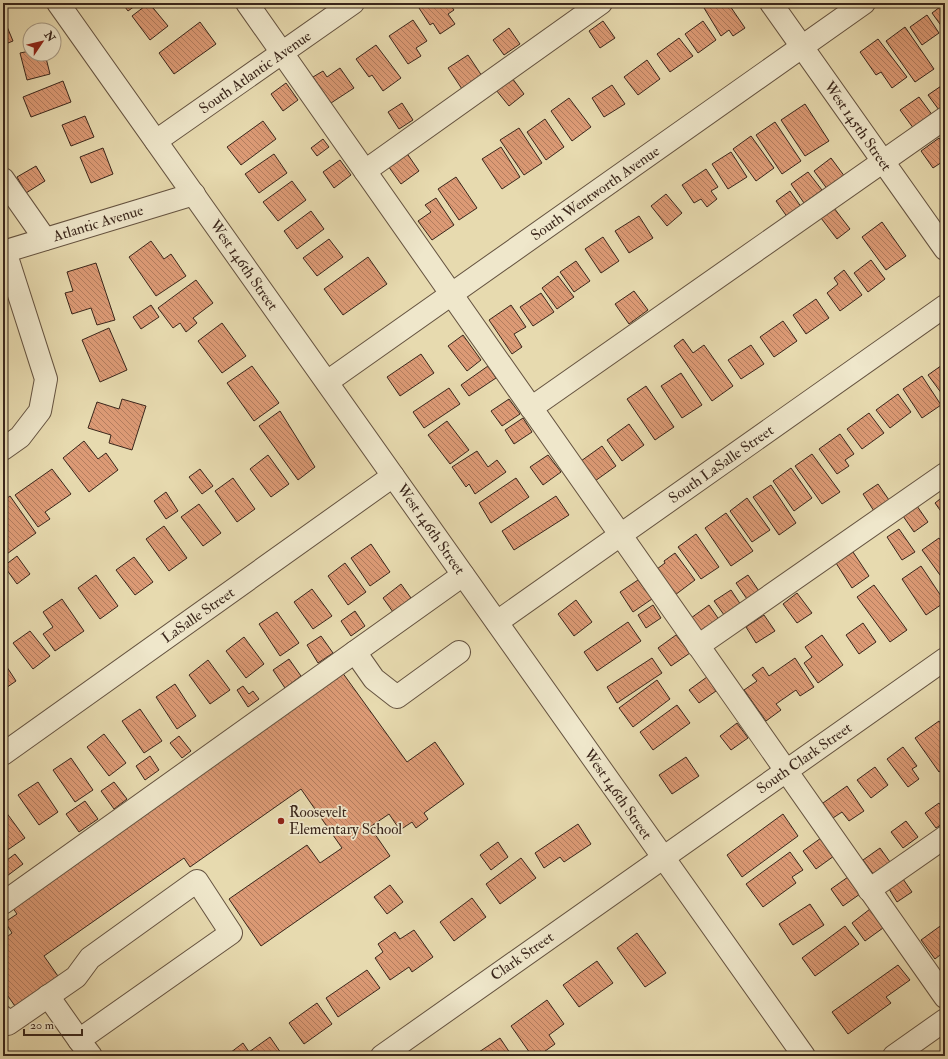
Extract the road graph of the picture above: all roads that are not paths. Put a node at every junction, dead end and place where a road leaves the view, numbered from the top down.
1 (58, 3) edge
2 (248, 3) edge
3 (354, 3) edge
4 (601, 3) edge
5 (771, 3) edge
6 (864, 3) edge
7 (802, 47) junction
8 (282, 53) junction
9 (945, 118) edge
10 (156, 142) junction
11 (883, 161) junction
12 (365, 171) junction
13 (3, 179) edge
14 (194, 194) junction
15 (45, 239) junction
16 (945, 249) edge
17 (4, 252) edge
18 (452, 294) junction
19 (945, 306) edge
20 (327, 382) junction
21 (531, 408) junction
22 (3, 449) edge
23 (945, 474) edge
24 (393, 476) junction
25 (621, 535) junction
26 (463, 575) junction
27 (497, 622) junction
28 (698, 646) junction
29 (355, 652) junction
30 (459, 652) dead end
31 (945, 659) edge
32 (3, 754) edge
33 (786, 770) junction
34 (945, 837) edge
35 (662, 857) junction
36 (869, 890) junction
37 (3, 903) edge
38 (48, 996) junction
39 (945, 998) edge
40 (3, 1017) edge
41 (945, 1020) edge
42 (85, 1048) edge
43 (382, 1056) edge
44 (804, 1056) edge
45 (894, 1056) edge

1 - 10 street, West 146th Street
2 - 8 street
3 - 8 street, South Atlantic Avenue
4 - 12 street
5 - 7 street, West 145th Street
6 - 7 street, South Wentworth Avenue
7 - 11 street, West 145th Street
7 - 18 street, South Wentworth Avenue
8 - 10 street, South Atlantic Avenue
8 - 12 street
9 - 11 street
10 - 14 street, West 146th Street
11 - 16 street, West 145th Street
11 - 21 street
12 - 18 street
13 - 15 street
14 - 15 street, Atlantic Avenue
14 - 20 street, West 146th Street
15 - 17 street, Atlantic Avenue
17 - 22 street
18 - 20 street, South Wentworth Avenue
18 - 21 street
19 - 25 street, South LaSalle Street
20 - 24 street, West 146th Street
21 - 25 street
23 - 28 street
24 - 26 street, West 146th Street
24 - 32 street, LaSalle Street
25 - 27 street, South LaSalle Street
25 - 28 street
26 - 27 street, West 146th Street
26 - 29 street
27 - 35 street, West 146th Street
28 - 33 street
29 - 30 street
29 - 37 street
31 - 33 street, South Clark Street
33 - 35 street, South Clark Street
33 - 36 street
34 - 36 street
35 - 43 street, Clark Street
35 - 44 street, West 146th Street
36 - 39 street
38 - 40 street
38 - 42 street
38 - 42 street
41 - 45 street

